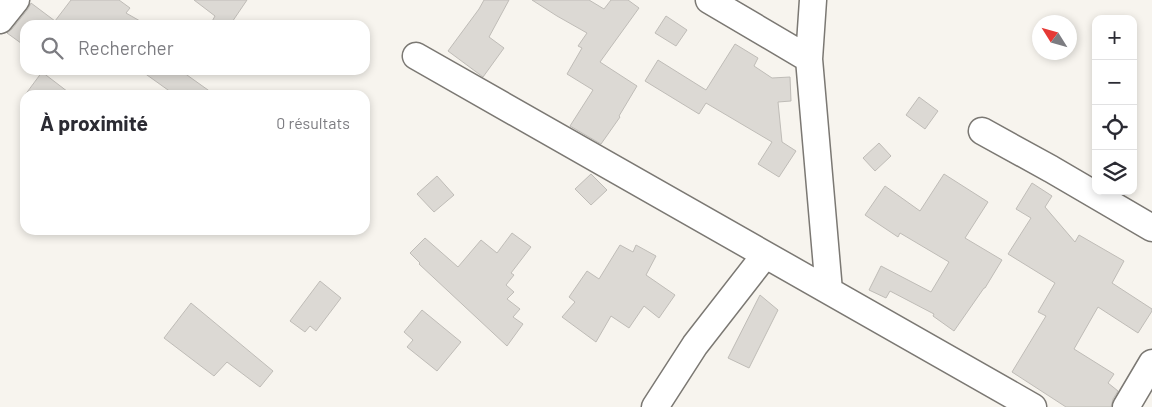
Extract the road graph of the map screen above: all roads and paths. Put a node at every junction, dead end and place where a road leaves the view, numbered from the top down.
1 (16, 0) edge
2 (708, 0) edge
3 (813, 0) edge
4 (0, 20) edge
5 (416, 56) dead end
6 (809, 59) junction
7 (982, 131) dead end
8 (1152, 228) edge
9 (764, 255) junction
10 (829, 291) junction
11 (1152, 363) edge
12 (655, 407) edge
13 (1033, 407) edge
14 (1126, 407) edge

1 - 4 street
2 - 6 street
3 - 6 street
5 - 9 street
6 - 10 street
7 - 8 street
9 - 10 street
9 - 12 street
10 - 13 street
11 - 14 street

